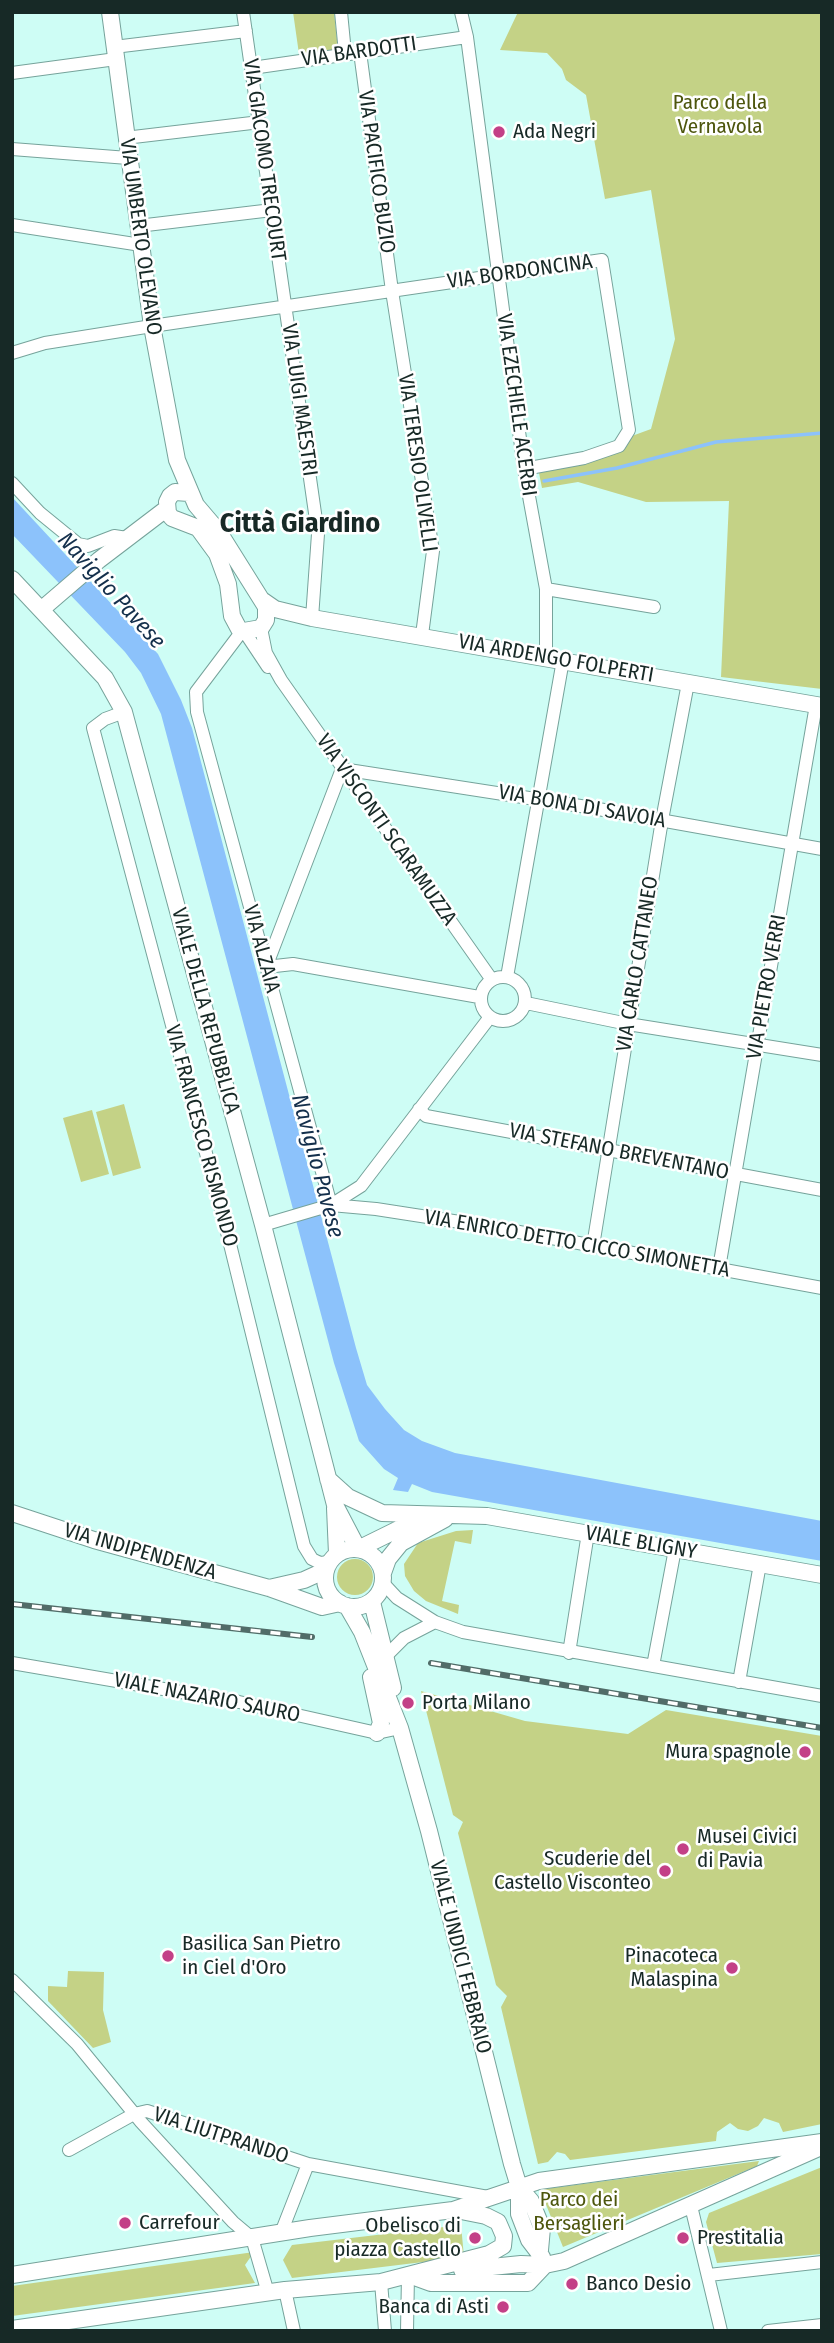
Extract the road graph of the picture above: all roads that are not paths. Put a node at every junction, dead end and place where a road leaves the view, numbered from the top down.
1 (110, 12) edge
2 (243, 12) edge
3 (341, 12) edge
4 (461, 12) edge
5 (246, 31) junction
6 (467, 37) junction
7 (360, 52) junction
8 (115, 53) junction
9 (345, 53) junction
10 (252, 68) junction
11 (12, 73) edge
12 (260, 122) junction
13 (125, 138) junction
14 (12, 149) edge
15 (128, 158) junction
16 (272, 210) junction
17 (12, 225) edge
18 (138, 226) junction
19 (141, 245) junction
20 (498, 274) junction
21 (392, 292) junction
22 (285, 308) junction
23 (152, 326) junction
24 (12, 353) edge
25 (524, 469) junction
26 (12, 483) edge
27 (182, 493) junction
28 (166, 509) junction
29 (127, 538) junction
30 (12, 579) edge
31 (545, 589) junction
32 (261, 600) junction
33 (654, 607) dead end
34 (42, 610) junction
35 (290, 614) junction
36 (312, 618) junction
37 (263, 624) junction
38 (243, 631) junction
39 (422, 635) junction
40 (554, 659) junction
41 (281, 680) junction
42 (688, 683) junction
43 (819, 706) edge
44 (124, 712) junction
45 (342, 769) junction
46 (540, 800) junction
47 (662, 820) junction
48 (792, 844) junction
49 (822, 849) edge
50 (266, 967) junction
51 (507, 977) junction
52 (492, 980) junction
53 (480, 997) junction
54 (526, 1003) junction
55 (490, 1017) junction
56 (628, 1024) junction
57 (757, 1045) junction
58 (822, 1055) edge
59 (419, 1109) junction
60 (606, 1149) junction
61 (736, 1174) junction
62 (822, 1190) edge
63 (327, 1207) junction
64 (263, 1225) junction
65 (593, 1246) junction
66 (719, 1268) junction
67 (822, 1287) edge
68 (328, 1479) junction
69 (335, 1504) junction
70 (12, 1513) edge
71 (460, 1514) junction
72 (426, 1516) junction
73 (588, 1533) junction
74 (358, 1549) junction
75 (675, 1549) junction
76 (331, 1562) junction
77 (760, 1564) junction
78 (822, 1575) edge
79 (383, 1578) junction
80 (269, 1588) junction
81 (373, 1602) junction
82 (344, 1604) junction
83 (435, 1622) junction
84 (569, 1653) junction
85 (377, 1658) junction
86 (12, 1663) edge
87 (653, 1666) junction
88 (739, 1682) junction
89 (822, 1696) edge
90 (400, 1728) junction
91 (377, 1733) junction
92 (12, 1980) edge
93 (134, 2114) junction
94 (822, 2144) edge
95 (765, 2149) junction
96 (69, 2150) dead end
97 (308, 2164) junction
98 (769, 2172) junction
99 (519, 2187) junction
100 (490, 2198) junction
101 (691, 2206) junction
102 (453, 2210) junction
103 (281, 2233) junction
104 (253, 2238) junction
105 (542, 2258) junction
106 (822, 2262) edge
107 (12, 2275) edge
108 (408, 2275) junction
109 (709, 2275) junction
110 (382, 2282) junction
111 (285, 2290) junction
112 (268, 2293) junction
113 (822, 2325) edge
114 (12, 2329) edge
115 (294, 2331) edge
116 (385, 2331) edge
117 (407, 2331) edge
118 (721, 2331) edge
119 (768, 2331) edge

1 - 8 street, VIA UMBERTO OLEVANO
2 - 5 street, VIA GIACOMO TRECOURT
3 - 9 street
4 - 6 street, VIA EZECHIELE ACERBI
5 - 8 street
5 - 10 street, VIA GIACOMO TRECOURT
6 - 7 street, VIA BARDOTTI
6 - 20 street, VIA EZECHIELE ACERBI
7 - 9 street, VIA BARDOTTI
7 - 21 street, VIA PACIFICO BUZIO
8 - 11 street
8 - 13 street, VIA UMBERTO OLEVANO
9 - 10 street, VIA BARDOTTI
10 - 12 street, VIA GIACOMO TRECOURT
12 - 13 street
12 - 16 street, VIA GIACOMO TRECOURT
13 - 15 street, VIA UMBERTO OLEVANO
14 - 15 street
15 - 18 street, VIA UMBERTO OLEVANO
16 - 18 street
16 - 22 street, VIA GIACOMO TRECOURT
17 - 19 street
18 - 19 street, VIA UMBERTO OLEVANO
19 - 23 street, VIA UMBERTO OLEVANO
20 - 21 street, VIA BORDONCINA
20 - 25 street, VIA EZECHIELE ACERBI
20 - 25 street, VIA BORDONCINA
21 - 22 street, VIA BORDONCINA
21 - 39 street, VIA TERESIO OLIVELLI
22 - 23 street, VIA BORDONCINA
22 - 36 street, VIA LUIGI MAESTRI
23 - 24 street, VIA BORDONCINA
23 - 27 street, VIA UMBERTO OLEVANO
25 - 31 street, VIA EZECHIELE ACERBI
26 - 29 street
27 - 28 street
27 - 32 street, VIA UMBERTO OLEVANO
28 - 29 street
28 - 38 street
29 - 34 street
30 - 34 street, VIALE DELLA REPUBBLICA
31 - 33 street
31 - 40 street, VIA EZECHIELE ACERBI
32 - 35 street, VIA ARDENGO FOLPERTI
32 - 37 street
34 - 44 street, VIALE DELLA REPUBBLICA
35 - 36 street, VIA ARDENGO FOLPERTI
35 - 37 street, VIA ARDENGO FOLPERTI
36 - 39 street, VIA ARDENGO FOLPERTI
37 - 38 street, VIA ARDENGO FOLPERTI
37 - 41 street, VIA VISCONTI SCARAMUZZA
38 - 41 street, VIA VISCONTI SCARAMUZZA
38 - 50 street, VIA ALZAIA
39 - 40 street, VIA ARDENGO FOLPERTI
40 - 42 street, VIA ARDENGO FOLPERTI
40 - 46 street, VIA EZECHIELE ACERBI
41 - 45 street, VIA VISCONTI SCARAMUZZA
42 - 43 street, VIA ARDENGO FOLPERTI
42 - 47 street, VIA CARLO CATTANEO
43 - 48 street, VIA PIETRO VERRI
44 - 64 street, VIALE DELLA REPUBBLICA
44 - 76 street, VIA FRANCESCO RISMONDO
45 - 46 street, VIA BONA DI SAVOIA
45 - 50 street
45 - 52 street, VIA VISCONTI SCARAMUZZA
46 - 47 street, VIA BONA DI SAVOIA
46 - 51 street, VIA EZECHIELE ACERBI
47 - 48 street, VIA BONA DI SAVOIA
47 - 56 street, VIA CARLO CATTANEO
48 - 49 street, VIA BONA DI SAVOIA
48 - 57 street, VIA PIETRO VERRI
50 - 53 street
50 - 63 street, VIA ALZAIA
51 - 52 street
51 - 54 street
52 - 53 street
53 - 55 street
54 - 55 street
54 - 56 street
55 - 59 street
56 - 57 street
56 - 60 street, VIA CARLO CATTANEO
57 - 58 street
57 - 61 street, VIA PIETRO VERRI
59 - 60 street, VIA STEFANO BREVENTANO
59 - 63 street
60 - 61 street, VIA STEFANO BREVENTANO
60 - 65 street, VIA CARLO CATTANEO
61 - 62 street, VIA STEFANO BREVENTANO
61 - 66 street, VIA PIETRO VERRI
63 - 64 street
63 - 65 street, VIA ENRICO DETTO CICCO SIMONETTA
64 - 68 street, VIALE DELLA REPUBBLICA
65 - 66 street, VIA ENRICO DETTO CICCO SIMONETTA
66 - 67 street, VIA ENRICO DETTO CICCO SIMONETTA
68 - 69 street, VIALE DELLA REPUBBLICA
68 - 72 street, VIALE BLIGNY
69 - 74 street
69 - 76 street
70 - 80 street, VIA INDIPENDENZA
71 - 72 street, VIALE BLIGNY
71 - 73 street, VIALE BLIGNY
71 - 79 street, VIALE BLIGNY
72 - 74 street, VIALE BLIGNY
73 - 75 street, VIALE BLIGNY
73 - 84 street
74 - 76 street
74 - 79 street
75 - 77 street, VIALE BLIGNY
75 - 87 street
76 - 80 street, VIA INDIPENDENZA
76 - 82 street
77 - 78 street, VIALE BLIGNY
77 - 88 street
79 - 81 street
79 - 83 street
80 - 82 street, VIA INDIPENDENZA
81 - 82 street
81 - 85 street, VIALE UNDICI FEBBRAIO
82 - 85 street, VIALE UNDICI FEBBRAIO
83 - 84 street
83 - 85 street
84 - 87 street
85 - 90 street, VIALE UNDICI FEBBRAIO
85 - 91 street
86 - 91 street, VIALE NAZARIO SAURO
87 - 88 street
88 - 89 street
90 - 91 street, VIALE NAZARIO SAURO
90 - 99 street, VIALE UNDICI FEBBRAIO
92 - 93 street
93 - 96 street
93 - 97 street, VIA LIUTPRANDO
93 - 104 street
94 - 95 street
94 - 98 street
95 - 98 street
95 - 99 street
97 - 100 street, VIA LIUTPRANDO
97 - 103 street
98 - 101 street
99 - 100 street
99 - 105 street, VIALE UNDICI FEBBRAIO
100 - 102 street
101 - 105 street
101 - 109 street
102 - 103 street
102 - 108 street
103 - 104 street
104 - 107 street
104 - 112 street
105 - 108 street
106 - 109 street
108 - 110 street
108 - 117 street
109 - 118 street
110 - 111 street
110 - 116 street
111 - 112 street
111 - 115 street
112 - 114 street
113 - 119 street

